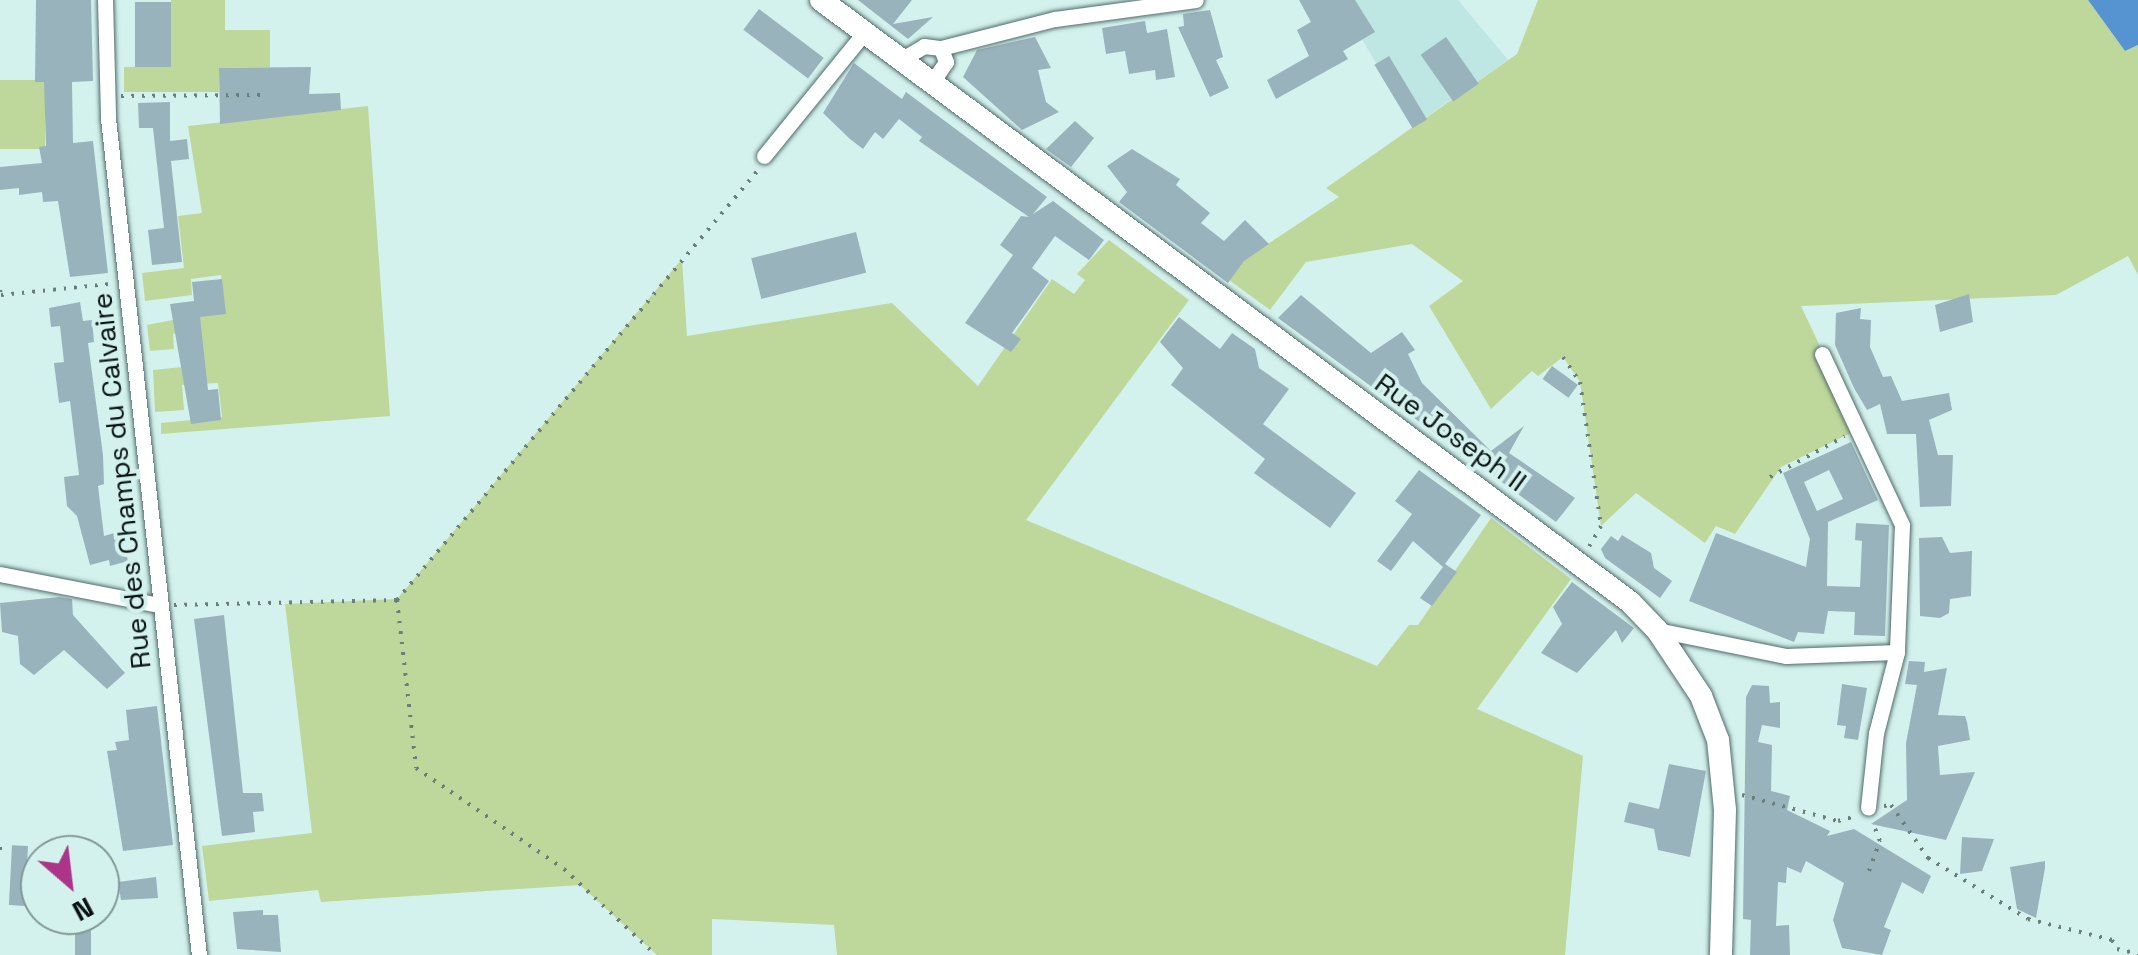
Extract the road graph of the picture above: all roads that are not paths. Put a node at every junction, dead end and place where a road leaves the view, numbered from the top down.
1 (106, 0) edge
2 (822, 0) edge
3 (1050, 0) edge
4 (1196, 0) edge
5 (1055, 18) junction
6 (863, 34) junction
7 (941, 48) junction
8 (899, 61) junction
9 (930, 84) junction
10 (764, 156) road end
11 (1822, 354) dead end
12 (0, 574) edge
13 (160, 606) junction
14 (1658, 630) junction
15 (1896, 652) junction
16 (1868, 808) road end
17 (199, 955) edge
18 (1722, 955) edge

1 - 13 street, Rue des Champs du Calvaire
2 - 6 main road, Rue Joseph II
3 - 5 street
4 - 5 street
5 - 7 street
6 - 8 main road, Rue Joseph II
6 - 10 street
7 - 8 street
7 - 9 street
8 - 9 main road, Rue Joseph II
9 - 14 main road, Rue Joseph II
11 - 15 street
12 - 13 street
13 - 17 street, Rue des Champs du Calvaire
14 - 15 street
14 - 18 main road, Rue Joseph II
15 - 16 street

